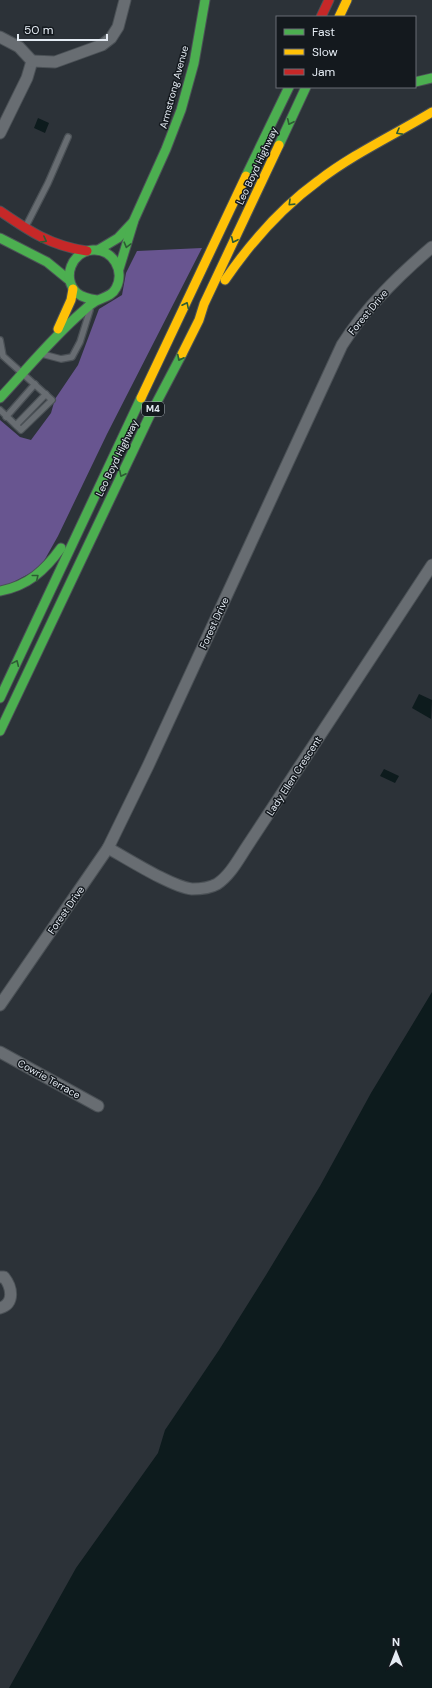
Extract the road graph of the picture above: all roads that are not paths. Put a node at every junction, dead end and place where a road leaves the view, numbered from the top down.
1 (125, 0) edge
2 (205, 0) edge
3 (329, 0) edge
4 (347, 0) edge
5 (321, 16) edge
6 (339, 16) edge
7 (0, 38) edge
8 (32, 61) junction
9 (432, 78) edge
10 (416, 82) edge
11 (289, 88) edge
12 (306, 88) edge
13 (432, 112) edge
14 (0, 133) edge
15 (68, 138) dead end
16 (0, 211) edge
17 (134, 221) junction
18 (24, 228) junction
19 (0, 238) edge
20 (432, 247) edge
21 (98, 250) junction
22 (87, 251) junction
23 (119, 269) junction
24 (69, 280) junction
25 (73, 289) junction
26 (94, 302) junction
27 (199, 320) junction
28 (0, 340) edge
29 (50, 342) junction
30 (40, 354) junction
31 (1, 355) edge
32 (23, 372) junction
33 (35, 384) junction
34 (0, 398) edge
35 (0, 410) edge
36 (6, 416) junction
37 (87, 510) junction
38 (432, 565) edge
39 (0, 591) edge
40 (0, 698) edge
41 (0, 731) edge
42 (108, 848) junction
43 (0, 1005) edge
44 (0, 1052) edge
45 (98, 1106) dead end
46 (0, 1277) edge
47 (0, 1308) edge

1 - 8 street
2 - 17 main road, Armstrong Avenue
3 - 5 main road
4 - 6 main road
7 - 8 street
8 - 14 street
9 - 10 main road
37 -> 11 main road, Leo Boyd Highway / M4
12 -> 27 main road, Leo Boyd Highway / M4
13 -> 27 main road
15 - 18 lane
16 - 18 main road
17 - 21 main road, Armstrong Avenue
17 -> 23 main road, Armstrong Avenue
18 -> 22 main road
19 - 24 main road
20 - 42 street, Forest Drive
21 - 22 main road
21 - 23 main road
22 - 24 main road
23 - 26 main road
24 - 25 main road
25 - 26 main road
25 - 29 main road
26 - 29 main road
26 - 30 lane
27 -> 41 main road, Leo Boyd Highway / M4
28 - 31 lane
29 - 30 main road
30 - 32 main road
31 - 32 lane
32 - 33 lane
32 - 34 main road
33 - 36 lane
33 - 36 lane
35 - 36 lane
39 -> 37 main road
40 -> 37 main road, Leo Boyd Highway / M4
38 - 42 street, Lady Ellen Crescent
42 - 43 street, Forest Drive
44 - 45 street, Cowrie Terrace
46 - 47 street

